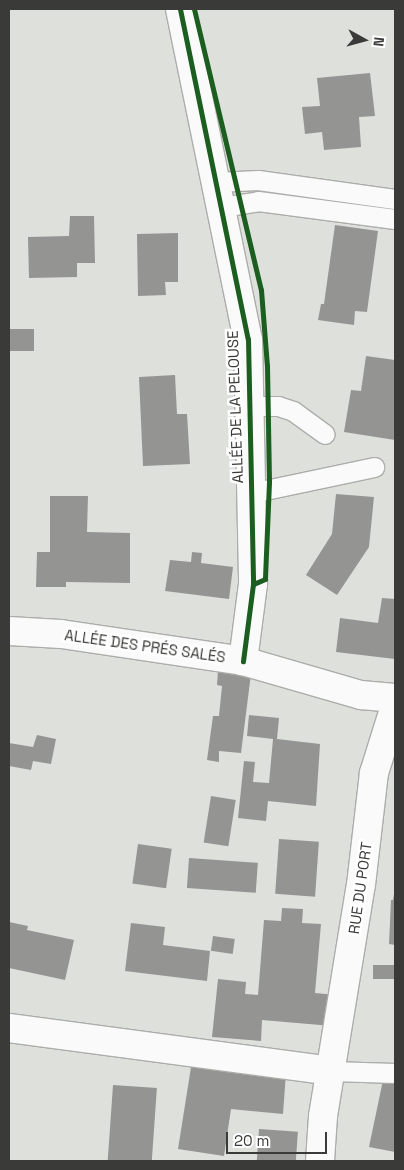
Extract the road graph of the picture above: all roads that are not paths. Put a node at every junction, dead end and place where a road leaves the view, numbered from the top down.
1 (180, 9) edge
2 (219, 194) junction
3 (395, 199) edge
4 (395, 219) edge
5 (249, 406) junction
6 (325, 434) dead end
7 (374, 467) dead end
8 (251, 493) junction
9 (9, 631) edge
10 (243, 661) junction
11 (395, 698) edge
12 (395, 706) edge
13 (9, 1028) edge
14 (331, 1071) junction
15 (395, 1073) edge
16 (320, 1161) edge

1 - 2 street, ALLÉE DE LA PELOUSE
2 - 3 lane
2 - 4 lane
2 - 5 street, ALLÉE DE LA PELOUSE
5 - 6 lane
5 - 8 street, ALLÉE DE LA PELOUSE
7 - 8 lane
8 - 10 street, ALLÉE DE LA PELOUSE
9 - 10 street, ALLÉE DES PRÉS SALÉS
10 - 11 street, ALLÉE DES PRÉS SALÉS
12 - 14 street, RUE DU PORT
13 - 14 street
14 - 15 lane
14 - 16 street, RUE DU PORT

